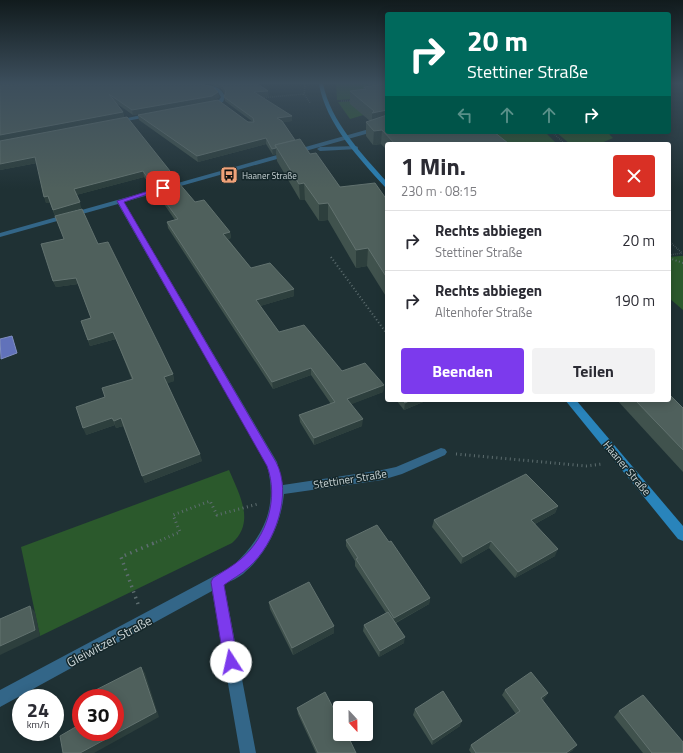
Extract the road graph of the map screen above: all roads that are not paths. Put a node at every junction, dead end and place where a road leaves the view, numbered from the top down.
1 (127, 119) edge
2 (336, 119) edge
3 (110, 122) edge
4 (385, 127) edge
5 (349, 138) junction
6 (356, 148) junction
7 (296, 151) junction
8 (385, 184) edge
9 (120, 201) junction
10 (0, 235) edge
11 (572, 402) edge
12 (441, 452) road end
13 (278, 495) junction
14 (683, 535) edge
15 (217, 582) junction
16 (0, 699) edge
17 (248, 753) edge

1 - 3 street
2 - 5 main road
4 - 5 street
5 - 6 main road
5 - 7 street
6 - 7 street
6 - 8 main road
7 - 9 street
9 - 10 street
9 - 13 street
11 - 14 main road, Haaner Straße
12 - 13 street, Stettiner Straße
13 - 15 street
15 - 16 street, Gleiwitzer Straße
15 - 17 street

